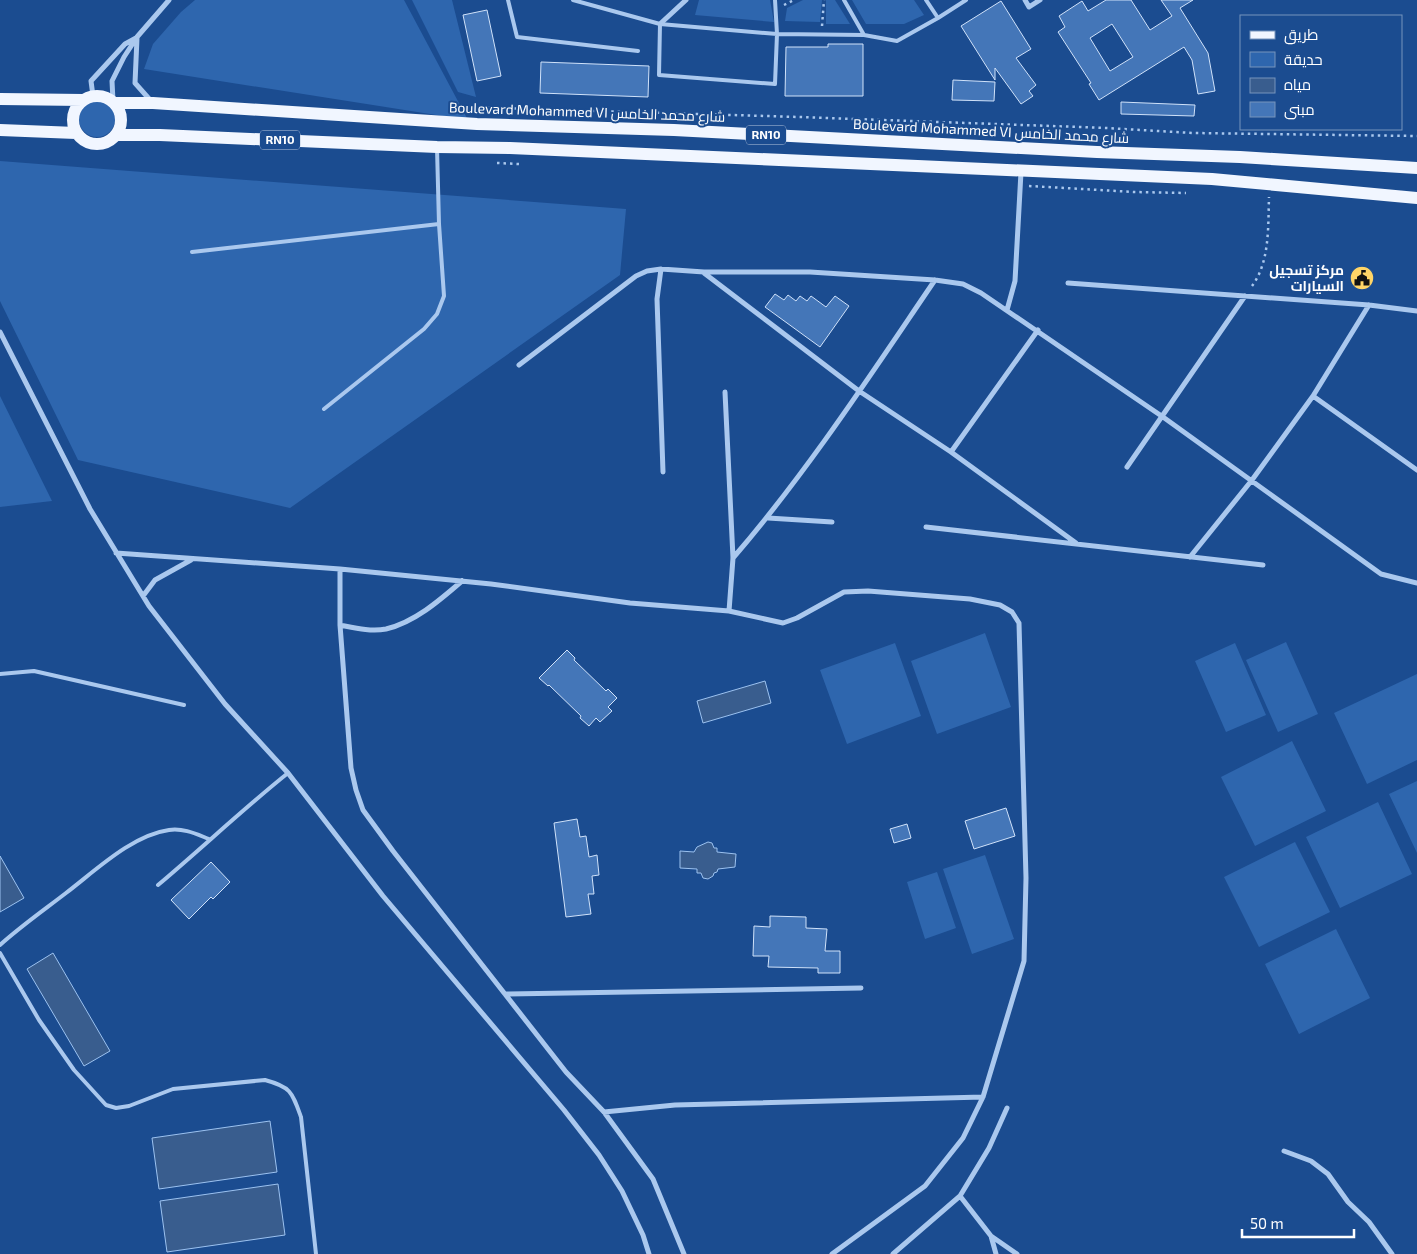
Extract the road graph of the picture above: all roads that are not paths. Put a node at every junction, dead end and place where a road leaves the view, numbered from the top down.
1 (169, 0) edge
2 (508, 0) edge
3 (573, 0) edge
4 (686, 0) edge
5 (775, 0) edge
6 (844, 0) edge
7 (926, 0) edge
8 (966, 0) edge
9 (1025, 0) edge
10 (1040, 0) edge
11 (938, 18) junction
12 (660, 24) junction
13 (777, 34) junction
14 (864, 35) junction
15 (137, 37) junction
16 (638, 52) dead end
17 (88, 98) junction
18 (0, 99) edge
19 (114, 102) junction
20 (153, 103) junction
21 (0, 130) edge
22 (76, 132) junction
23 (116, 135) junction
24 (437, 147) junction
25 (1417, 168) edge
26 (1021, 171) junction
27 (1417, 198) edge
28 (438, 224) junction
29 (192, 252) dead end
30 (661, 269) junction
31 (704, 272) junction
32 (936, 280) junction
33 (1068, 283) dead end
34 (1245, 296) junction
35 (1369, 305) junction
36 (1007, 310) junction
37 (1417, 311) edge
38 (1038, 330) junction
39 (0, 332) edge
40 (519, 365) dead end
41 (859, 391) junction
42 (725, 392) dead end
43 (1313, 396) junction
44 (324, 409) dead end
45 (1163, 417) junction
46 (950, 452) junction
47 (1127, 467) dead end
48 (1417, 470) edge
49 (663, 472) dead end
50 (1252, 480) junction
51 (768, 518) junction
52 (832, 522) dead end
53 (926, 527) dead end
54 (1076, 543) junction
55 (116, 553) junction
56 (1190, 557) junction
57 (733, 558) junction
58 (193, 559) junction
59 (1263, 565) dead end
60 (340, 569) junction
61 (462, 581) junction
62 (1417, 584) edge
63 (143, 596) junction
64 (729, 611) junction
65 (340, 625) junction
66 (0, 674) edge
67 (184, 705) dead end
68 (288, 773) junction
69 (209, 839) junction
70 (158, 885) dead end
71 (0, 944) edge
72 (0, 953) edge
73 (861, 988) dead end
74 (505, 994) junction
75 (983, 1096) junction
76 (1007, 1108) dead end
77 (604, 1112) junction
78 (1284, 1151) dead end
79 (960, 1196) junction
80 (991, 1236) junction
81 (316, 1254) edge
82 (649, 1254) edge
83 (684, 1254) edge
84 (832, 1254) edge
85 (893, 1254) edge
86 (996, 1254) edge
87 (1017, 1254) edge
88 (1392, 1254) edge

1 - 15 street
2 - 16 lane
3 - 12 lane
4 - 12 street
5 - 13 lane
6 - 14 lane
7 - 11 lane
8 - 11 lane
9 - 10 street
11 - 14 lane
12 - 13 lane
12 - 13 lane
13 - 14 lane
15 - 17 street
15 - 19 street
15 - 20 street
17 - 18 main road, RN10
17 - 19 main road, RN10
17 - 22 main road
19 - 20 main road, Boulevard Mohammed VI شارع محمد الخامس / RN10
19 - 23 main road
20 - 25 main road, Boulevard Mohammed VI شارع محمد الخامس / RN10
21 - 22 main road, RN10
22 - 23 main road, RN10
23 - 24 main road, RN10
24 - 26 main road, RN10
24 - 28 lane
26 - 27 main road, RN10
26 - 36 street
28 - 29 lane
28 - 44 lane
30 - 31 street
30 - 40 street
30 - 49 street
31 - 32 street
31 - 41 street
32 - 36 street
32 - 41 street
33 - 34 street
34 - 35 street
34 - 45 street
35 - 37 street
35 - 43 street
36 - 38 street
38 - 45 street
38 - 46 street
39 - 55 street
41 - 46 street
41 - 51 street
42 - 57 street
43 - 48 street
43 - 50 street
45 - 47 street
45 - 50 street
46 - 54 street
50 - 56 street
50 - 62 street
51 - 52 street
51 - 57 street
53 - 54 street
54 - 56 street
55 - 58 street
55 - 63 street
56 - 59 street
57 - 64 street
58 - 60 street
58 - 63 street
60 - 61 street
60 - 65 street
61 - 64 street
61 - 65 street
63 - 68 street
64 - 75 street
65 - 74 street
66 - 67 lane
68 - 69 lane
68 - 82 street
69 - 70 lane
69 - 71 lane
72 - 81 lane
73 - 74 street
74 - 77 street
75 - 77 street
75 - 84 street
76 - 79 street
77 - 83 street
78 - 88 street
79 - 80 street
79 - 85 street
80 - 86 street
80 - 87 street

